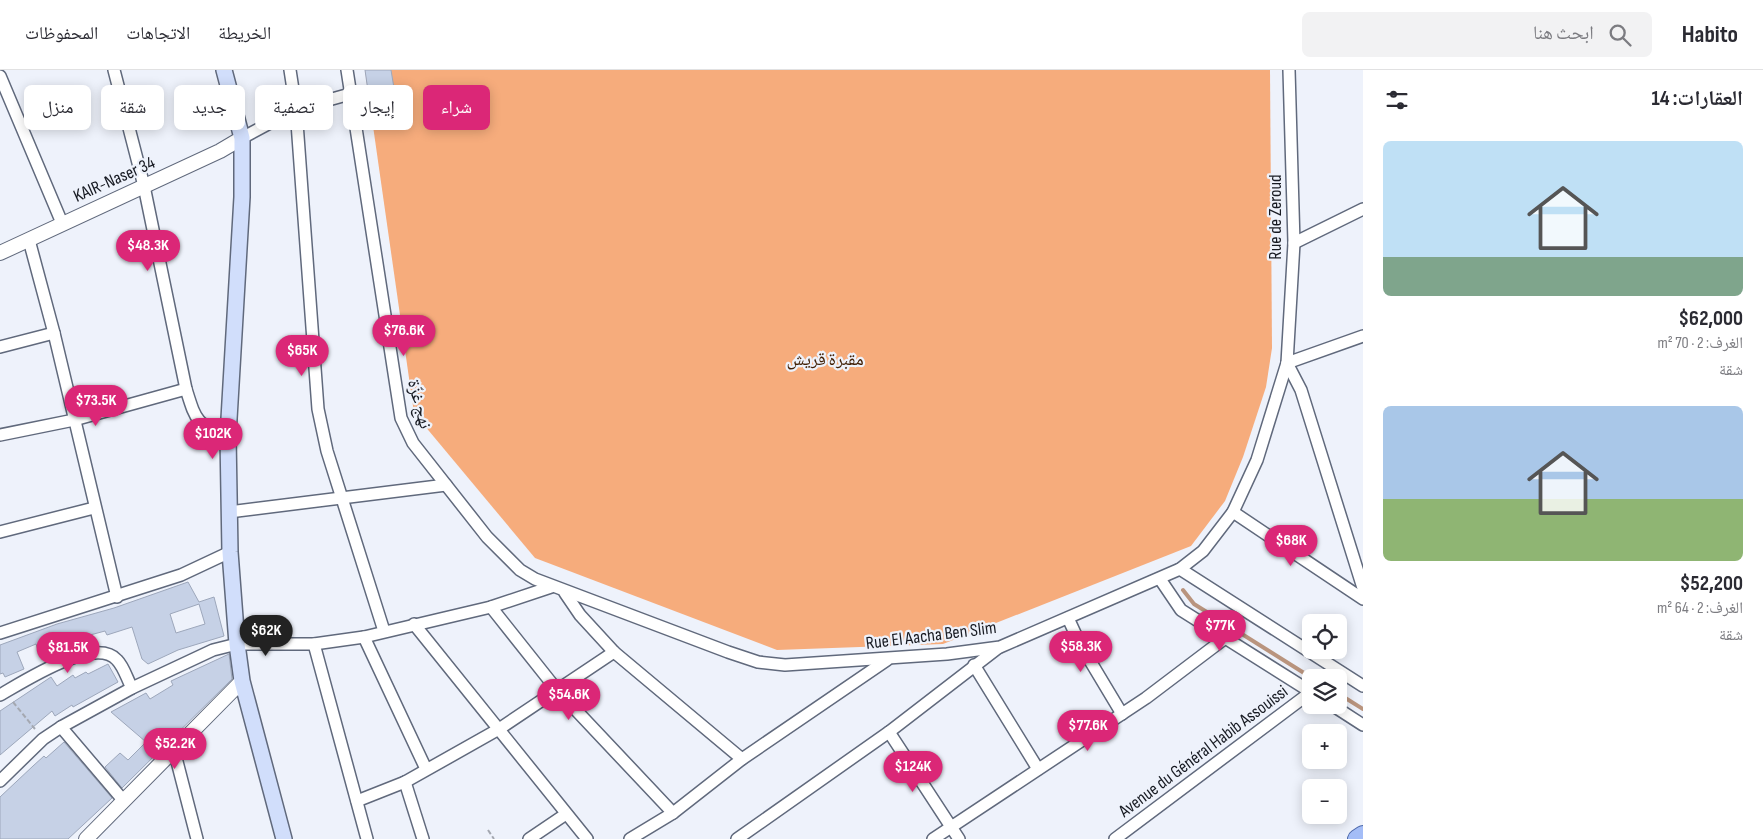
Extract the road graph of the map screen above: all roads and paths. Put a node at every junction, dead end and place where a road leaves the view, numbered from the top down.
1 (114, 70) edge
2 (224, 70) edge
3 (290, 70) edge
4 (347, 70) edge
5 (1289, 70) edge
6 (0, 76) edge
7 (292, 85) edge
8 (349, 85) edge
9 (257, 130) edge
10 (298, 130) edge
11 (356, 130) edge
12 (242, 138) junction
13 (144, 186) junction
14 (1363, 209) edge
15 (62, 223) junction
16 (28, 240) junction
17 (1294, 243) junction
18 (0, 254) edge
19 (54, 333) junction
20 (1363, 336) edge
21 (0, 347) edge
22 (1287, 363) junction
23 (186, 389) junction
24 (74, 420) junction
25 (0, 435) edge
26 (228, 436) junction
27 (446, 485) junction
28 (342, 499) junction
29 (94, 508) junction
30 (229, 512) junction
31 (1233, 512) junction
32 (0, 532) edge
33 (230, 552) junction
34 (1180, 569) junction
35 (1160, 579) junction
36 (551, 587) junction
37 (1363, 588) edge
38 (565, 593) junction
39 (117, 597) junction
40 (1363, 599) edge
41 (491, 607) junction
42 (1068, 618) junction
43 (414, 624) junction
44 (384, 631) junction
45 (0, 633) edge
46 (364, 637) junction
47 (1224, 639) junction
48 (237, 644) junction
49 (314, 644) junction
50 (1000, 647) junction
51 (614, 652) junction
52 (887, 659) junction
53 (974, 665) junction
54 (242, 681) junction
55 (1363, 686) edge
56 (1302, 687) edge
57 (132, 688) junction
58 (557, 690) junction
59 (3, 693) edge
60 (1302, 699) edge
61 (1122, 714) junction
62 (1346, 714) edge
63 (1363, 725) edge
64 (61, 727) junction
65 (499, 729) junction
66 (890, 732) junction
67 (43, 739) junction
68 (174, 750) junction
69 (742, 759) junction
70 (1038, 769) junction
71 (426, 770) junction
72 (0, 782) edge
73 (405, 782) junction
74 (123, 800) junction
75 (357, 801) junction
76 (673, 813) junction
77 (566, 814) junction
78 (950, 827) junction
79 (488, 830) dead end
80 (1363, 835) edge
81 (741, 838) edge
82 (86, 839) edge
83 (197, 839) edge
84 (284, 839) edge
85 (367, 839) edge
86 (423, 839) edge
87 (494, 839) edge
88 (529, 839) edge
89 (586, 839) edge
90 (630, 839) edge
91 (933, 839) edge
92 (959, 839) edge
93 (1115, 839) edge
94 (1357, 839) edge

1 - 13 street
2 - 12 main road
3 - 7 street
4 - 8 street, نهج غزّة
5 - 17 street, Rue de Zeroud
6 - 15 street
9 - 12 street
10 - 28 street
11 - 27 street, نهج غزّة
12 - 13 street, KAIR-Naser 34
12 - 26 main road
13 - 15 street, KAIR-Naser 34
13 - 23 street
14 - 17 street
15 - 16 street, KAIR-Naser 34
16 - 18 street, KAIR-Naser 34
16 - 19 street
17 - 22 street, Rue de Zeroud
19 - 21 street
19 - 24 street
20 - 22 street
22 - 31 street, Rue El Aacha Ben Slim
22 - 37 street
23 - 24 street
23 - 26 street
24 - 25 street
24 - 29 street
26 - 30 main road
27 - 28 street
27 - 36 street, نهج غزّة
28 - 30 street
28 - 44 street
29 - 32 street
29 - 39 street
30 - 33 main road
31 - 34 street, Rue El Aacha Ben Slim
31 - 40 street
33 - 39 street
33 - 48 main road
34 - 35 street, Rue El Aacha Ben Slim
34 - 55 street
35 - 42 street, Rue El Aacha Ben Slim
35 - 47 street
36 - 38 street, نهج غزّة
36 - 41 street
38 - 51 street
38 - 52 street, Rue El Aacha Ben Slim
39 - 45 street
41 - 43 street
41 - 58 street
42 - 50 street, Rue El Aacha Ben Slim
42 - 61 street
43 - 44 street
43 - 65 street
44 - 46 street
46 - 49 street
46 - 71 street
47 - 56 street
47 - 61 street
48 - 49 street
48 - 54 main road
48 - 57 street
49 - 75 street
50 - 52 street, Rue El Aacha Ben Slim
50 - 53 street
51 - 58 street
51 - 69 street
52 - 69 street
53 - 66 street
53 - 70 street
54 - 68 street
54 - 84 main road
57 - 59 street
57 - 64 street
58 - 65 street
58 - 76 street
59 - 67 path
60 - 93 street, Avenue du Général Habib Assouissi
61 - 70 street
62 - 63 street
64 - 67 street
64 - 74 street
65 - 71 street
65 - 77 street
66 - 78 street
66 - 81 street
67 - 72 street
68 - 74 street
68 - 83 street
69 - 76 street
70 - 78 street
71 - 73 street
73 - 75 street
73 - 86 street
74 - 82 street
75 - 85 street
76 - 90 street
77 - 88 street
77 - 89 street
78 - 91 street
78 - 92 street
79 - 87 path
80 - 94 main road

